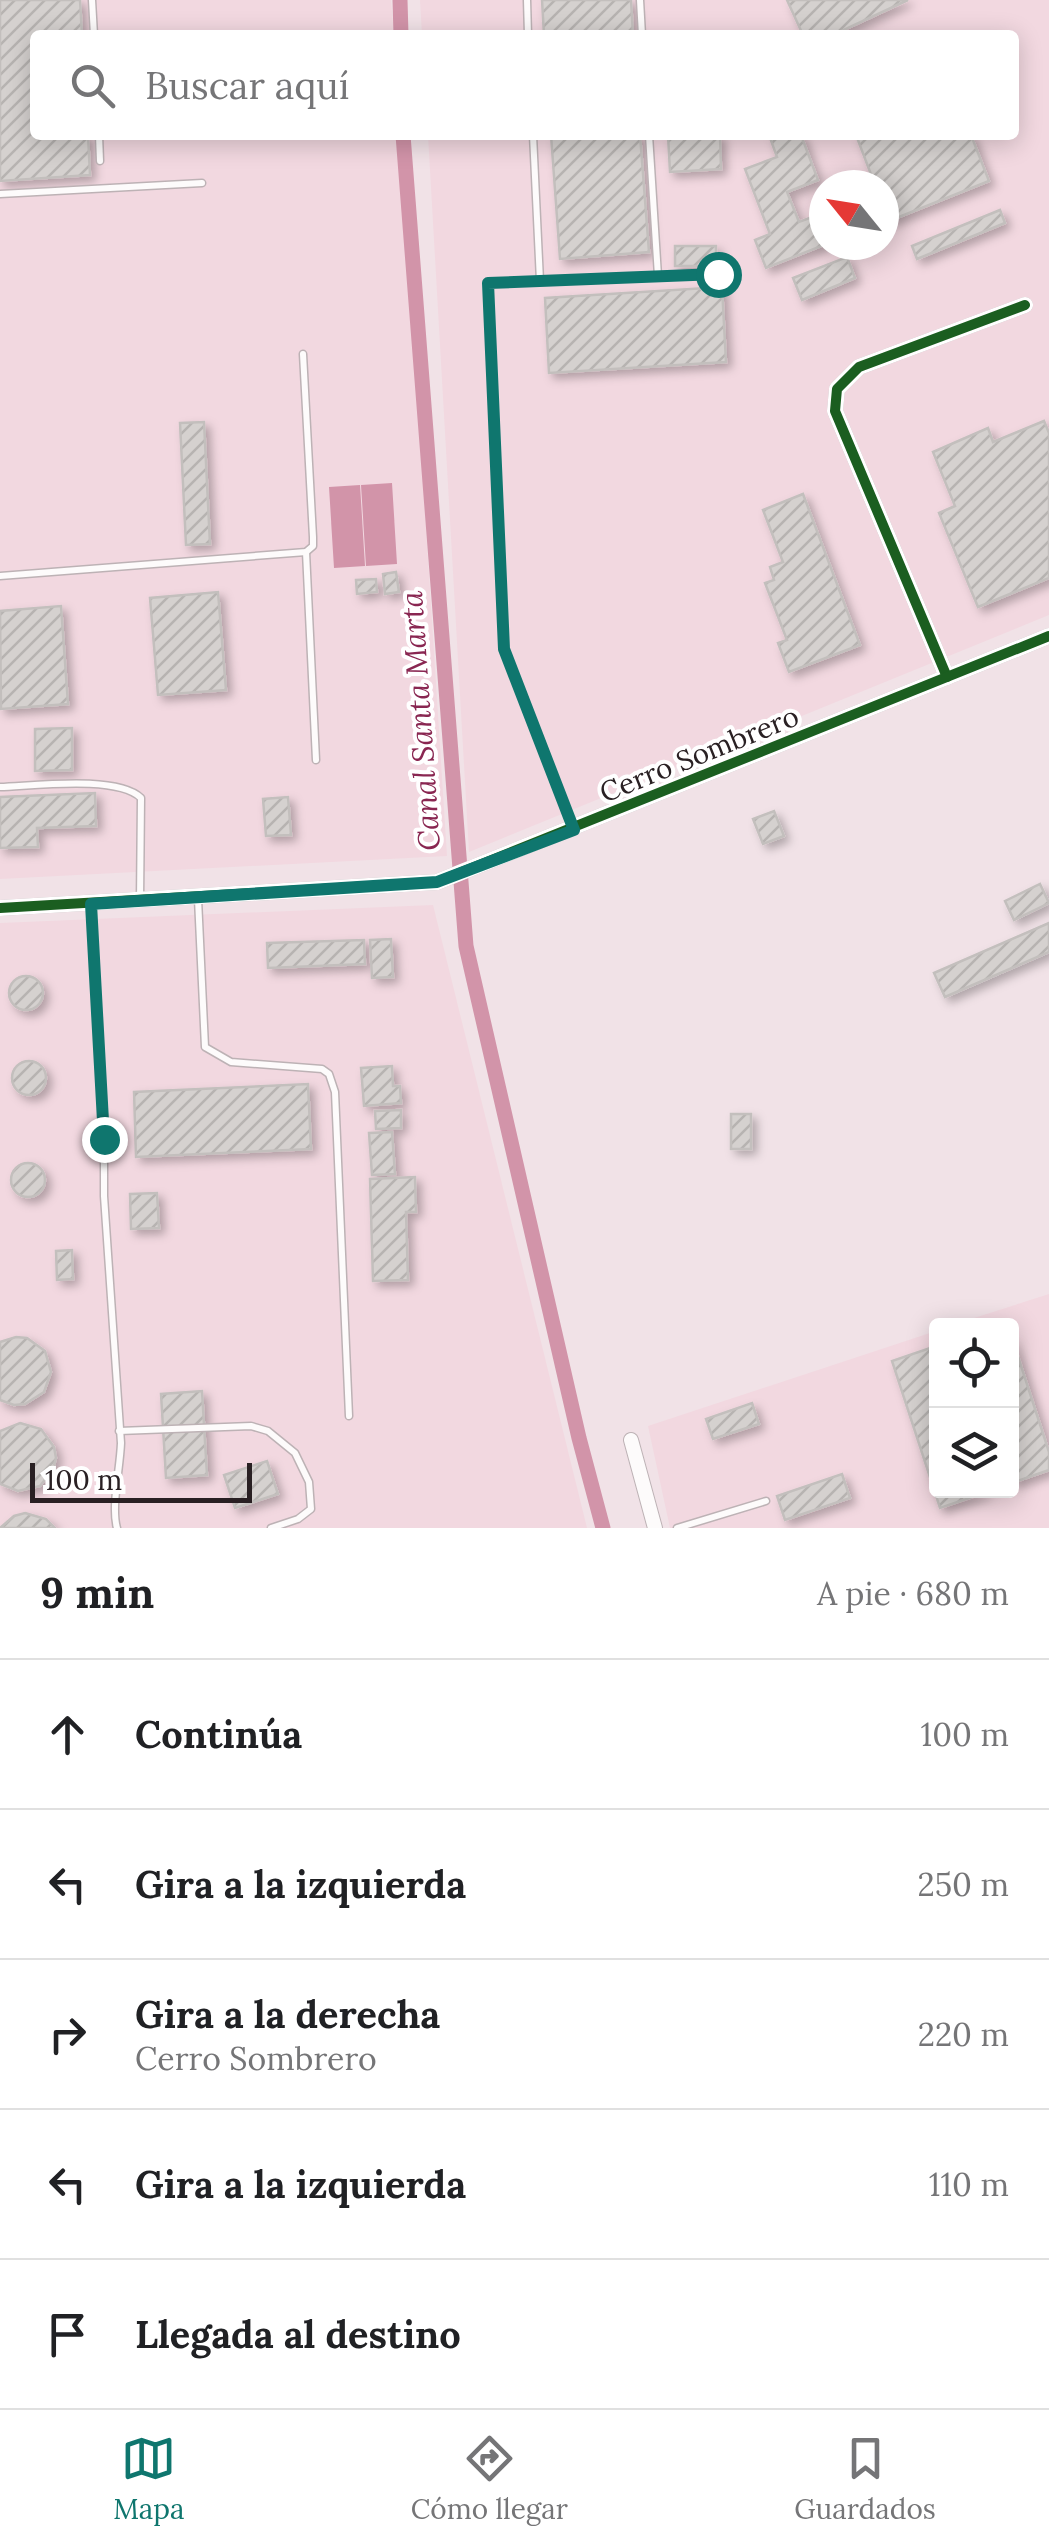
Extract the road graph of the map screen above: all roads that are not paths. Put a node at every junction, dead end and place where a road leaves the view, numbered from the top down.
1 (92, 0) edge
2 (526, 0) edge
3 (640, 0) edge
4 (94, 30) edge
5 (528, 30) edge
6 (642, 30) edge
7 (99, 140) edge
8 (533, 140) edge
9 (649, 140) edge
10 (100, 161) dead end
11 (202, 183) dead end
12 (0, 194) edge
13 (718, 274) dead end
14 (658, 276) junction
15 (540, 281) junction
16 (1025, 306) dead end
17 (302, 354) dead end
18 (306, 552) junction
19 (0, 576) edge
20 (1049, 636) edge
21 (947, 677) junction
22 (316, 760) dead end
23 (0, 787) edge
24 (574, 830) junction
25 (198, 898) junction
26 (140, 902) junction
27 (91, 904) junction
28 (0, 908) edge
29 (349, 1416) dead end
30 (119, 1431) junction
31 (631, 1440) dead end
32 (766, 1501) dead end
33 (117, 1528) edge
34 (270, 1528) edge
35 (655, 1528) edge
36 (677, 1528) edge

1 - 4 lane
2 - 5 lane
3 - 6 lane
7 - 10 lane
8 - 15 lane
9 - 14 lane
11 - 12 lane
13 - 14 lane
14 - 15 lane
15 - 24 lane
16 - 21 street
17 - 18 lane
18 - 19 lane
18 - 22 lane
20 - 21 street, Cerro Sombrero
21 - 24 street, Cerro Sombrero
23 - 26 lane
24 - 25 street, Cerro Sombrero
25 - 26 street, Cerro Sombrero
25 - 29 lane
26 - 27 street, Cerro Sombrero
27 - 28 street, Cerro Sombrero
27 - 30 lane
30 - 33 lane
30 - 34 lane
31 - 35 street
32 - 36 lane

